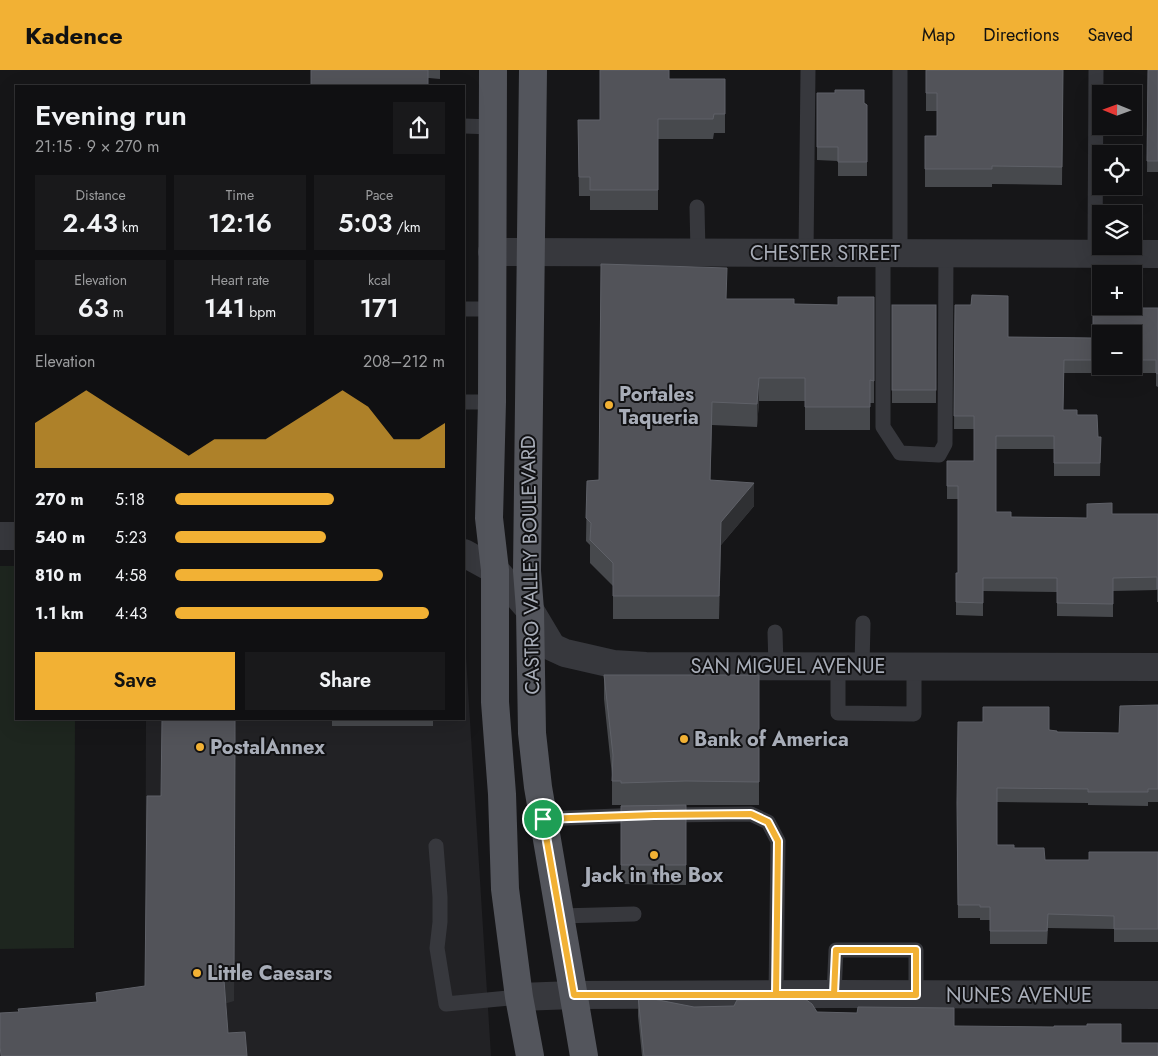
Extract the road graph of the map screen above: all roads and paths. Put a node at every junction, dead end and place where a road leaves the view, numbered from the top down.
1 (494, 70) edge
2 (533, 70) edge
3 (808, 70) edge
4 (900, 70) edge
5 (1096, 70) edge
6 (465, 126) edge
7 (493, 127) junction
8 (1095, 205) edge
9 (698, 207) dead end
10 (492, 252) junction
11 (530, 252) junction
12 (698, 252) junction
13 (806, 253) junction
14 (892, 253) junction
15 (946, 253) junction
16 (1092, 254) edge
17 (1142, 254) edge
18 (1158, 254) edge
19 (465, 309) edge
20 (492, 309) junction
21 (465, 402) edge
22 (492, 402) junction
23 (0, 536) edge
24 (15, 536) edge
25 (465, 554) edge
26 (495, 570) junction
27 (530, 610) junction
28 (863, 623) dead end
29 (775, 632) dead end
30 (776, 666) junction
31 (850, 666) junction
32 (914, 666) junction
33 (1158, 666) edge
34 (543, 819) junction
35 (436, 846) dead end
36 (634, 914) dead end
37 (560, 916) junction
38 (776, 994) junction
39 (834, 994) junction
40 (574, 995) junction
41 (916, 995) junction
42 (1158, 995) edge
43 (519, 997) junction
44 (530, 1056) edge
45 (584, 1056) edge

1 - 7 main road, CASTRO VALLEY BOULEVARD
2 - 11 main road, CASTRO VALLEY BOULEVARD
3 - 13 lane
4 - 14 lane
5 - 8 lane
6 - 7 lane
7 - 10 main road, CASTRO VALLEY BOULEVARD
9 - 12 lane
10 - 11 street, CHESTER STREET
10 - 20 main road, CASTRO VALLEY BOULEVARD
11 - 12 street, CHESTER STREET
11 - 27 main road, CASTRO VALLEY BOULEVARD
12 - 13 street, CHESTER STREET
13 - 14 street, CHESTER STREET
14 - 15 street, CHESTER STREET
14 - 15 lane
15 - 16 street, CHESTER STREET
17 - 18 street, CHESTER STREET
19 - 20 lane
20 - 22 main road, CASTRO VALLEY BOULEVARD
21 - 22 lane
22 - 26 main road, CASTRO VALLEY BOULEVARD
23 - 24 street
25 - 26 street, SAN MIGUEL AVENUE
26 - 27 street, SAN MIGUEL AVENUE
26 - 43 main road, CASTRO VALLEY BOULEVARD
27 - 30 street, SAN MIGUEL AVENUE
27 - 34 main road, CASTRO VALLEY BOULEVARD
28 - 31 lane
29 - 30 lane
30 - 31 street, SAN MIGUEL AVENUE
31 - 32 street, SAN MIGUEL AVENUE
31 - 32 lane
32 - 33 street, SAN MIGUEL AVENUE
34 - 37 main road, CASTRO VALLEY BOULEVARD
34 - 38 lane
35 - 43 lane
36 - 37 lane
37 - 40 main road, CASTRO VALLEY BOULEVARD
38 - 39 street, NUNES AVENUE
38 - 40 street, NUNES AVENUE
39 - 41 street, NUNES AVENUE
39 - 41 lane
40 - 43 street, NUNES AVENUE
40 - 45 main road, CASTRO VALLEY BOULEVARD
41 - 42 street, NUNES AVENUE
43 - 44 main road, CASTRO VALLEY BOULEVARD

